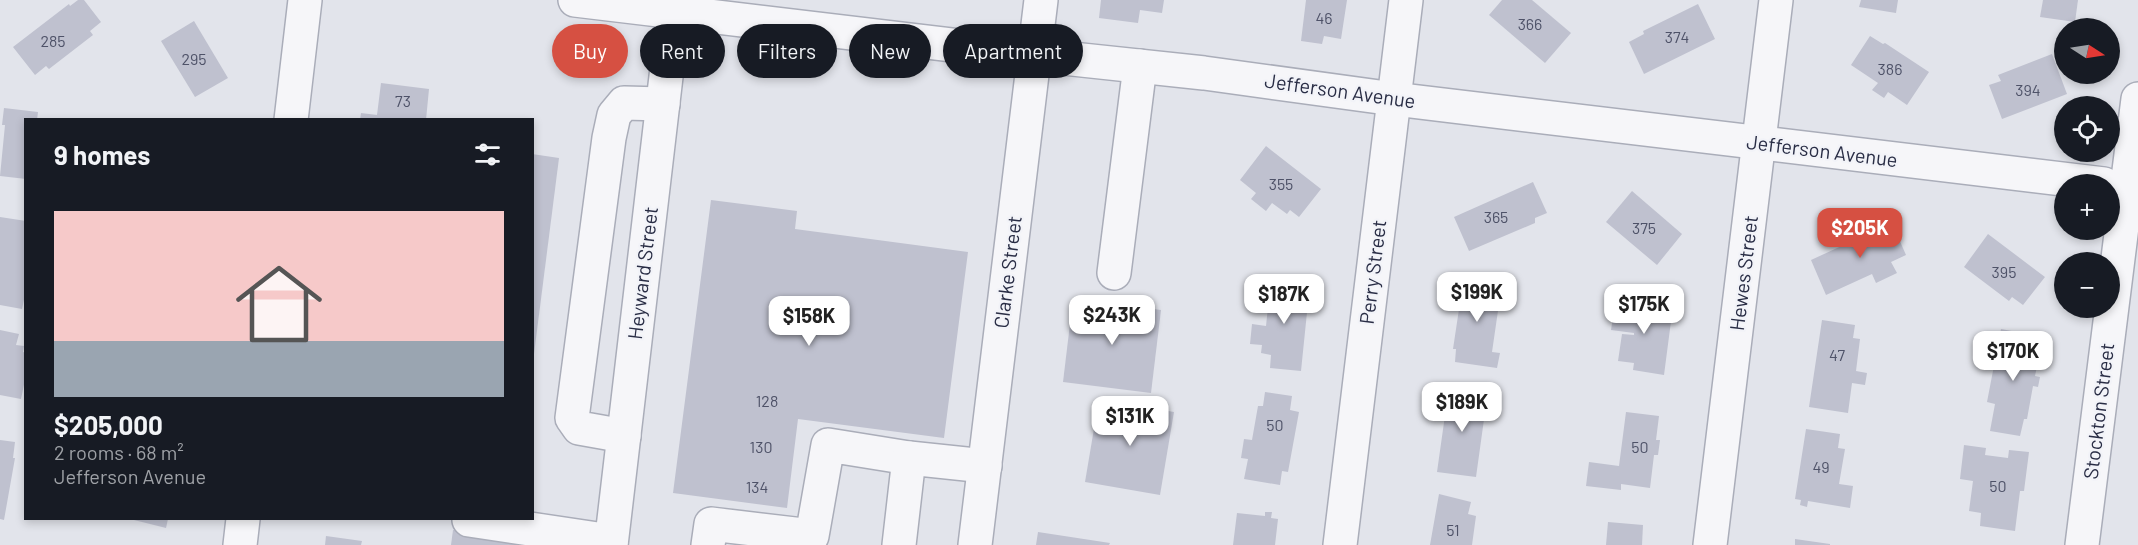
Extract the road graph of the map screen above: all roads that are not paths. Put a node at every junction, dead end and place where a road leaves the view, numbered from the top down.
1 (305, 0) edge
2 (575, 0) edge
3 (1041, 0) edge
4 (1406, 0) edge
5 (1776, 0) edge
6 (674, 6) edge
7 (1038, 24) edge
8 (943, 43) edge
9 (1083, 60) edge
10 (1140, 66) junction
11 (1032, 78) edge
12 (1394, 99) junction
13 (2138, 99) edge
14 (663, 104) junction
15 (291, 118) edge
16 (1759, 143) junction
17 (2054, 178) edge
18 (2120, 186) edge
19 (2114, 240) edge
20 (1114, 273) dead end
21 (624, 436) junction
22 (909, 458) junction
23 (985, 466) junction
24 (243, 520) edge
25 (469, 520) edge
26 (611, 543) edge
27 (240, 545) edge
28 (708, 545) edge
29 (899, 545) edge
30 (975, 545) edge
31 (1340, 545) edge
32 (1710, 545) edge
33 (2082, 545) edge

1 - 15 street
2 - 6 street, Jefferson Avenue
3 - 7 street, Clarke Street
4 - 12 street, Perry Street
5 - 16 street, Hewes Street
6 - 8 street, Jefferson Avenue
6 - 14 street, Heyward Street
9 - 10 street, Jefferson Avenue
10 - 12 street, Jefferson Avenue
10 - 20 street
11 - 23 street, Clarke Street
12 - 16 street, Jefferson Avenue
12 - 31 street, Perry Street
13 - 18 street, Stockton Street
14 - 21 street, Heyward Street
14 - 21 street
16 - 17 street, Jefferson Avenue
16 - 32 street, Hewes Street
19 - 33 street, Stockton Street
21 - 26 street, Heyward Street
22 - 23 street
22 - 28 street
22 - 29 street
23 - 30 street, Clarke Street
24 - 27 street
25 - 26 street

